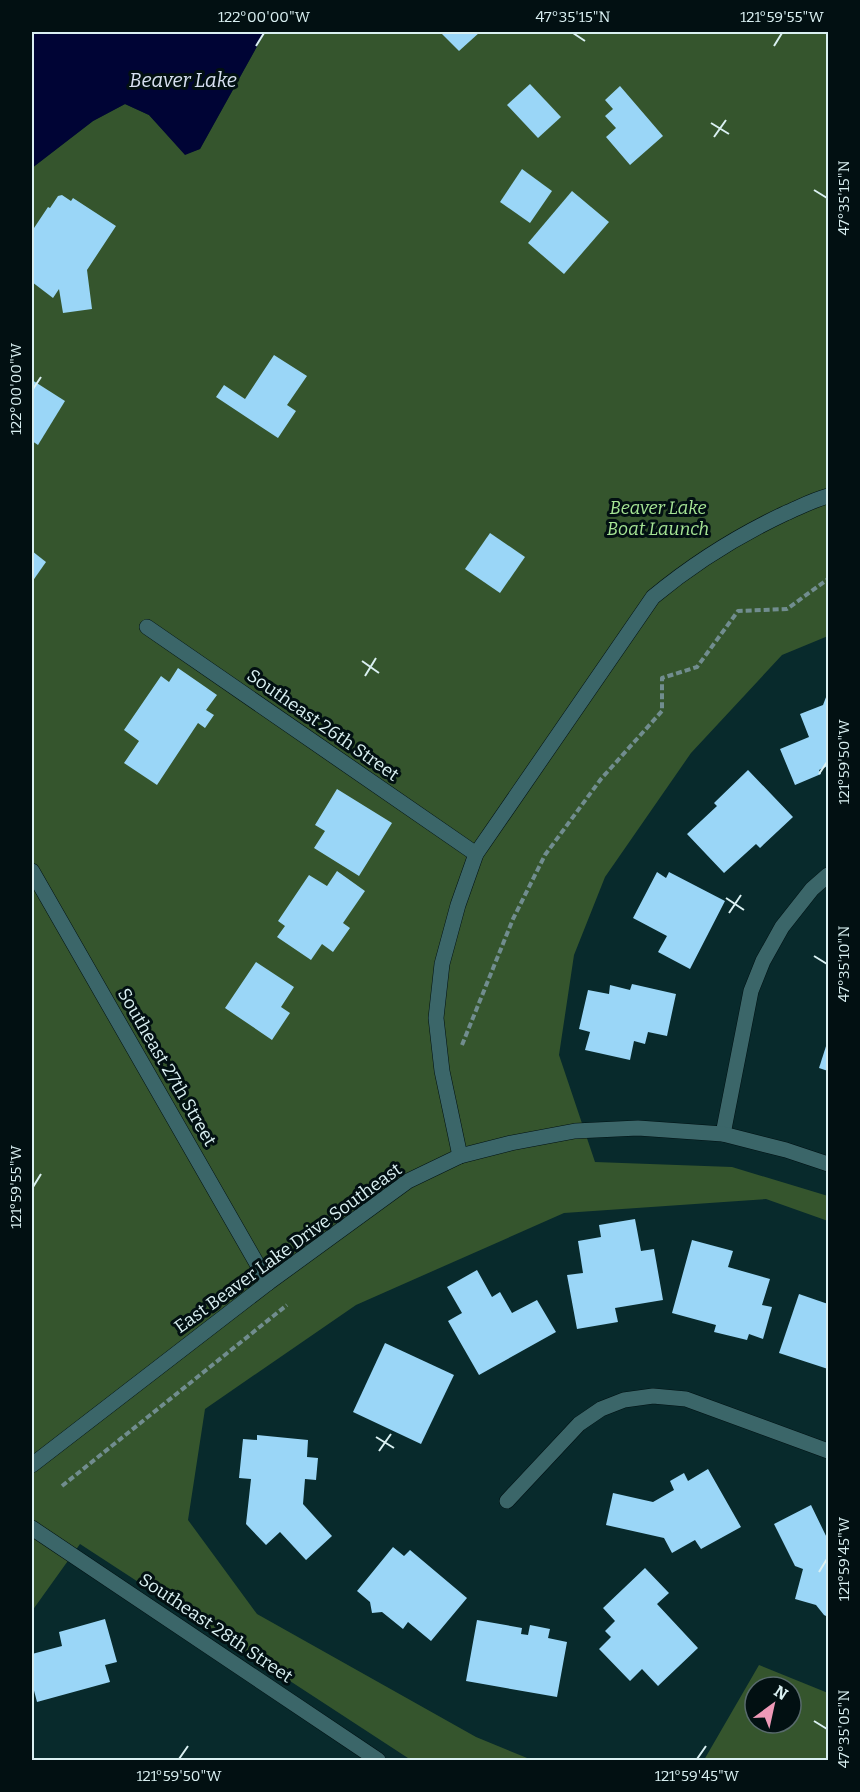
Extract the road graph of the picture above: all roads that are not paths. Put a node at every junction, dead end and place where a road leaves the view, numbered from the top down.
1 (828, 496) edge
2 (147, 627) dead end
3 (476, 854) junction
4 (32, 871) edge
5 (828, 874) edge
6 (723, 1134) junction
7 (460, 1156) junction
8 (828, 1164) edge
9 (268, 1283) junction
10 (828, 1451) edge
11 (32, 1465) edge
12 (507, 1501) dead end
13 (32, 1528) edge
14 (378, 1761) edge

1 - 3 street
2 - 3 street, Southeast 26th Street
3 - 7 street
4 - 9 street, Southeast 27th Street
5 - 6 street
6 - 7 street, East Beaver Lake Drive Southeast
6 - 8 street, East Beaver Lake Drive Southeast
7 - 9 street, East Beaver Lake Drive Southeast
9 - 11 street, East Beaver Lake Drive Southeast
10 - 12 street
13 - 14 street, Southeast 28th Street

